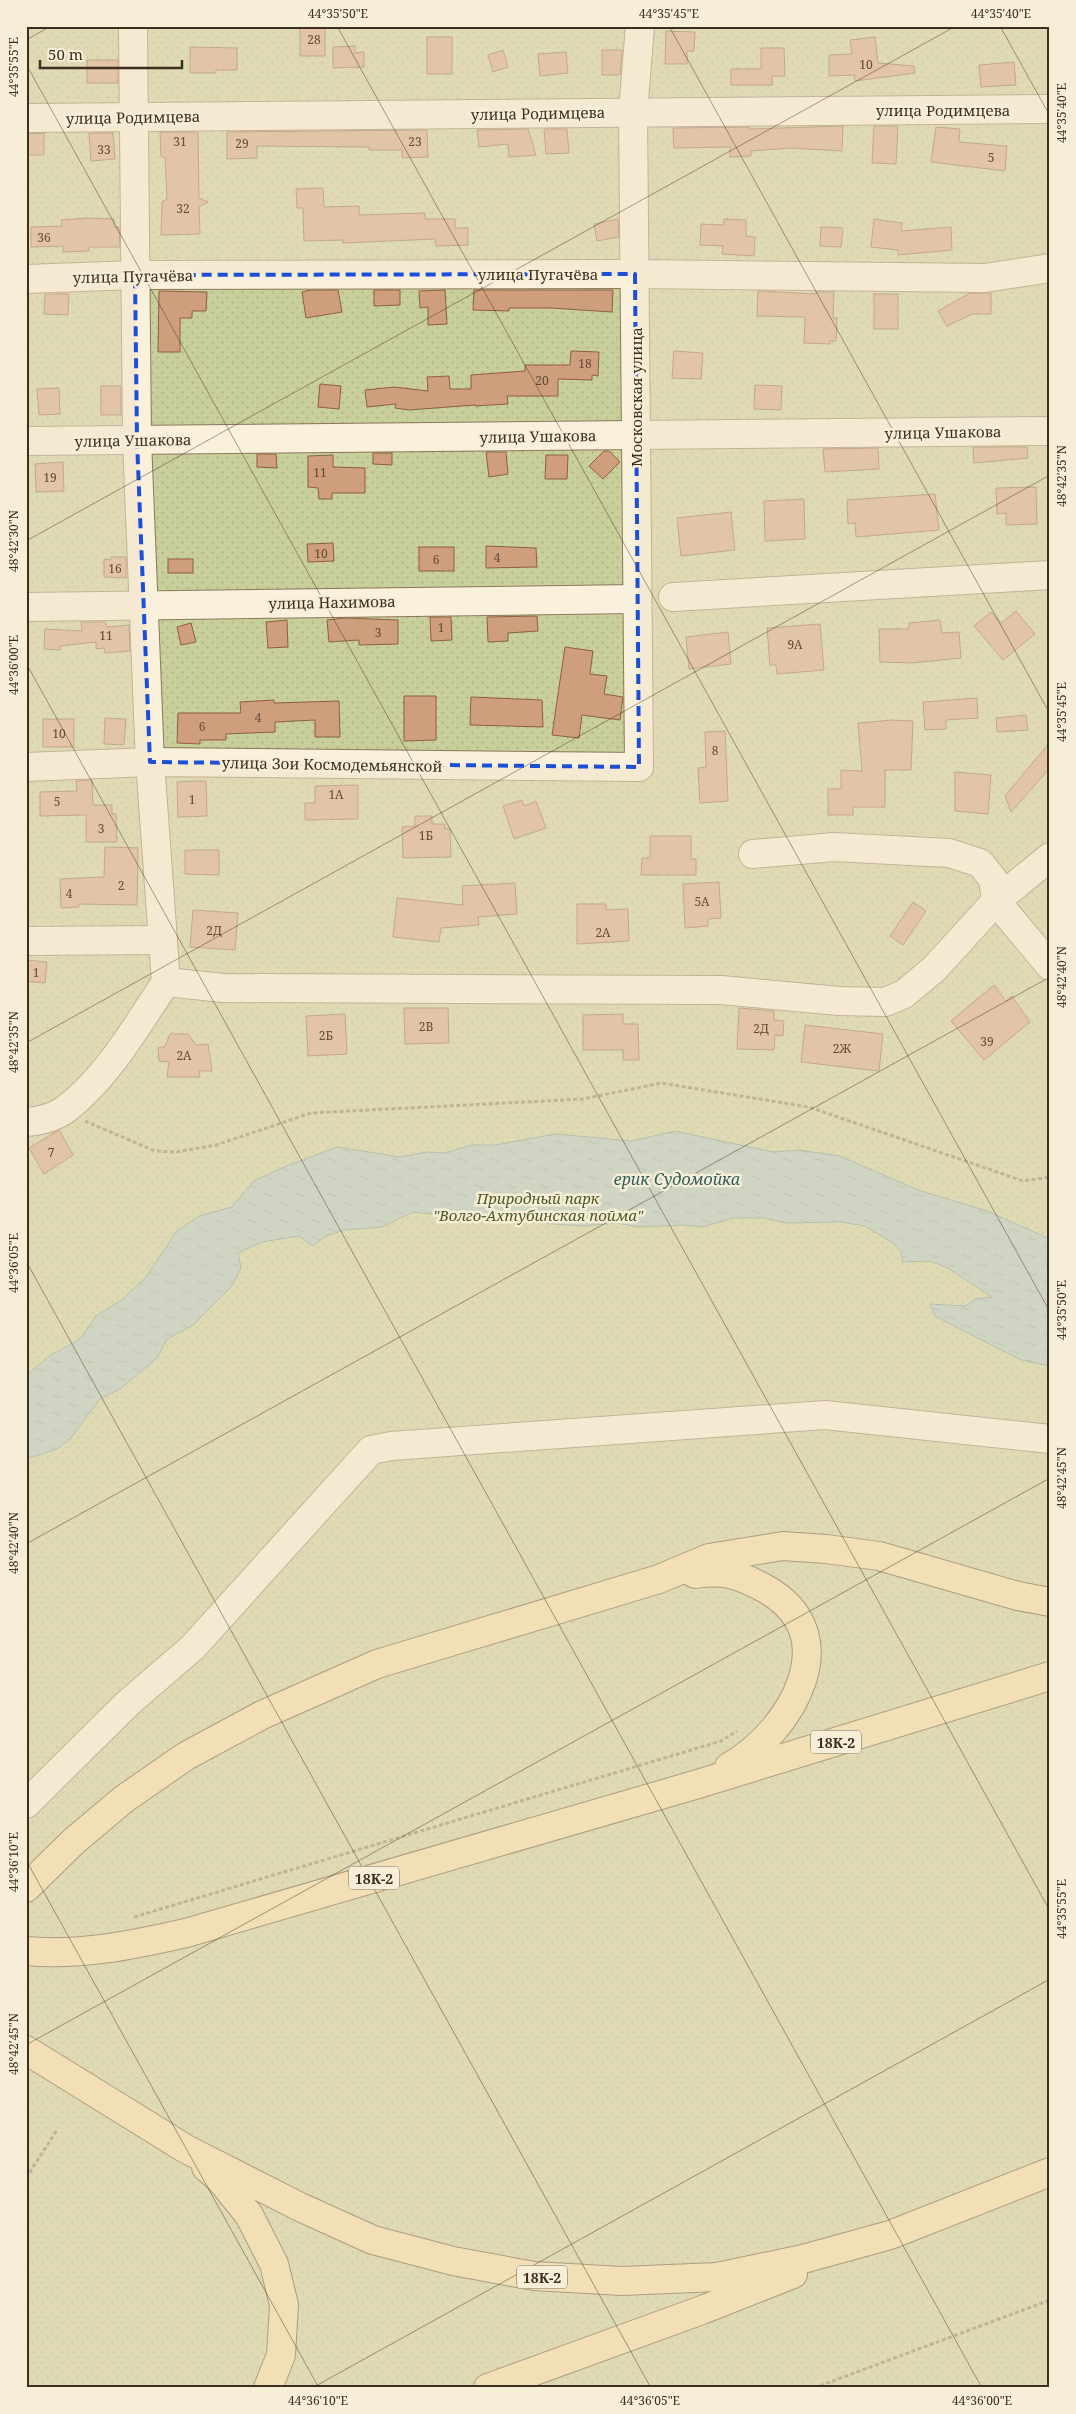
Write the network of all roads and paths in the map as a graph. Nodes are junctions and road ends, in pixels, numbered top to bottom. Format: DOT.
graph roads {
  1 [pos="134,26"];
  2 [pos="640,26"];
  3 [pos="1050,109"];
  4 [pos="634,112"];
  5 [pos="134,117"];
  6 [pos="26,118"];
  7 [pos="1050,268"];
  8 [pos="635,274"];
  9 [pos="135,276"];
  10 [pos="26,279"];
  11 [pos="1050,430"];
  12 [pos="636,435"];
  13 [pos="137,440"];
  14 [pos="26,441"];
  15 [pos="1050,575"];
  16 [pos="673,597"];
  17 [pos="637,599"];
  18 [pos="144,604"];
  19 [pos="26,607"];
  20 [pos="150,762"];
  21 [pos="26,767"];
  22 [pos="639,767"];
  23 [pos="753,854"];
  24 [pos="1050,857"];
  25 [pos="996,900"];
  26 [pos="163,940"];
  27 [pos="26,941"];
  28 [pos="1050,966"];
  29 [pos="166,982"];
  30 [pos="65,1110"];
  31 [pos="26,1122"];
  32 [pos="1050,1177"];
  33 [pos="1050,1439"];
  34 [pos="659,1578"];
  35 [pos="1050,1602"];
  36 [pos="1050,1676"];
  37 [pos="745,1726"];
  38 [pos="698,1784"];
  39 [pos="26,1804"];
  40 [pos="26,1888"];
  41 [pos="134,1917"];
  42 [pos="26,1951"];
  43 [pos="26,2050"];
  44 [pos="57,2130"];
  45 [pos="186,2149"];
  46 [pos="1050,2172"];
  47 [pos="26,2178"];
  48 [pos="890,2235"];
  49 [pos="1050,2300"];
  50 [pos="268,2388"];
  51 [pos="488,2388"];
  52 [pos="814,2388"];
  1 -- 5 [label="street"];
  2 -- 4 [label="street, Московская улица"];
  3 -- 4 [label="street, улица Родимцева"];
  4 -- 5 [label="street, улица Родимцева"];
  4 -- 8 [label="street, Московская улица"];
  5 -- 6 [label="street, улица Родимцева"];
  5 -- 9 [label="street"];
  7 -- 8 [label="street, улица Пугачёва"];
  8 -- 9 [label="street, улица Пугачёва"];
  8 -- 12 [label="street, Московская улица"];
  9 -- 10 [label="street, улица Пугачёва"];
  9 -- 13 [label="street"];
  11 -- 12 [label="street, улица Ушакова"];
  12 -- 13 [label="street, улица Ушакова"];
  12 -- 17 [label="street, Московская улица"];
  13 -- 14 [label="street, улица Ушакова"];
  13 -- 18 [label="street"];
  15 -- 16 [label="street"];
  17 -- 18 [label="street, улица Нахимова"];
  17 -- 22 [label="street, Московская улица"];
  18 -- 19 [label="street, улица Нахимова"];
  18 -- 20 [label="street"];
  20 -- 21 [label="street, улица Зои Космодемьянской"];
  20 -- 22 [label="street, улица Зои Космодемьянской"];
  20 -- 26 [label="street"];
  23 -- 25 [label="street"];
  24 -- 25 [label="street"];
  25 -- 28 [label="street"];
  25 -- 29 [label="street"];
  26 -- 27 [label="street"];
  26 -- 29 [label="street"];
  29 -- 30 [label="street"];
  30 -- 31 [label="street"];
  30 -- 32 [label="path"];
  33 -- 39 [label="street"];
  34 -- 35 [label="main road"];
  34 -- 38 [label="main road"];
  34 -- 40 [label="main road"];
  36 -- 38 [label="main road, 18К-2"];
  37 -- 41 [label="path"];
  38 -- 42 [label="main road, 18К-2"];
  43 -- 45 [label="main road, 18К-2"];
  44 -- 47 [label="path"];
  45 -- 48 [label="main road, 18К-2"];
  45 -- 50 [label="main road"];
  46 -- 48 [label="main road, 18К-2"];
  48 -- 51 [label="main road"];
  49 -- 52 [label="path"];
}
